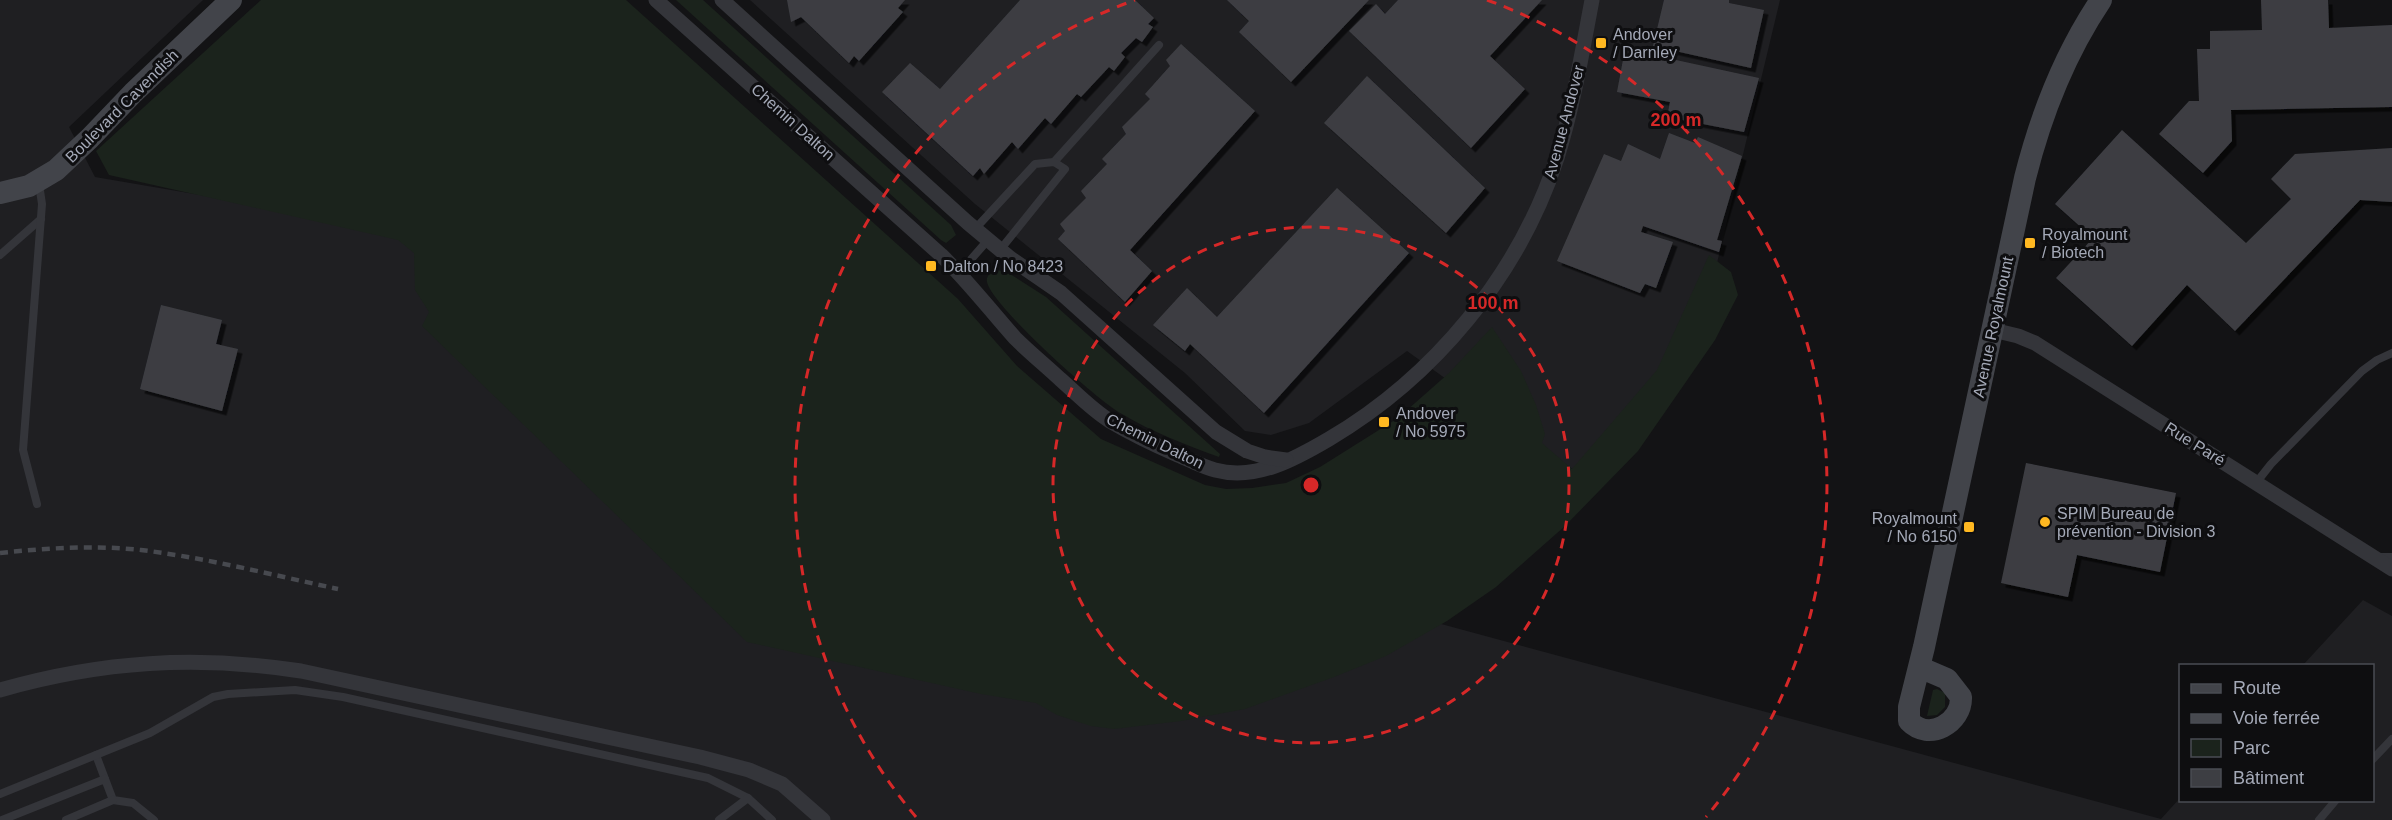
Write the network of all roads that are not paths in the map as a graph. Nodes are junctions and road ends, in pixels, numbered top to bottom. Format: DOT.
graph roads {
  1 [pos="231,0"];
  2 [pos="656,0"];
  3 [pos="722,0"];
  4 [pos="1592,0"];
  5 [pos="2101,0"];
  6 [pos="1159,45"];
  7 [pos="1054,162"];
  8 [pos="38,181"];
  9 [pos="0,193"];
  10 [pos="41,219"];
  11 [pos="975,229"];
  12 [pos="994,245"];
  13 [pos="1,253"];
  14 [pos="959,273"];
  15 [pos="1993,330"];
  16 [pos="2392,353"];
  17 [pos="1292,460"];
  18 [pos="2256,483"];
  19 [pos="37,504"];
  20 [pos="2373,557"];
  21 [pos="2392,557"];
  22 [pos="2392,570"];
  23 [pos="1919,667"];
  24 [pos="0,690"];
  25 [pos="2392,738"];
  26 [pos="96,755"];
  27 [pos="2374,759"];
  28 [pos="105,779"];
  29 [pos="0,794"];
  30 [pos="748,798"];
  31 [pos="113,800"];
  32 [pos="2335,802"];
  33 [pos="2,820"];
  34 [pos="66,820"];
  35 [pos="154,820"];
  36 [pos="719,820"];
  37 [pos="772,820"];
  38 [pos="823,820"];
  39 [pos="2319,820"];
  1 -- 8 [label="street, Boulevard Cavendish"];
  2 -- 14 [label="street, Chemin Dalton"];
  3 -- 11 [label="street, Chemin Dalton"];
  4 -- 17 [label="street, Avenue Andover"];
  5 -- 15 [label="street, Avenue Royalmount"];
  6 -- 7 [label="lane"];
  7 -- 11 [label="lane"];
  7 -- 12 [label="lane"];
  8 -- 9 [label="street, Boulevard Cavendish"];
  8 -- 10 [label="lane"];
  10 -- 13 [label="lane"];
  10 -- 19 [label="lane"];
  11 -- 12 [label="street, Chemin Dalton"];
  12 -- 14 [label="lane"];
  12 -- 17 [label="street, Chemin Dalton"];
  14 -- 17 [label="street, Chemin Dalton"];
  15 -- 18 [label="street, Rue Paré"];
  15 -- 23 [label="street, Avenue Royalmount"];
  16 -- 18 [label="lane"];
  18 -- 20 [label="street, Rue Paré"];
  20 -- 21 [label="lane"];
  20 -- 22 [label="street, Rue Paré"];
  24 -- 38 [label="street"];
  25 -- 27 [label="lane"];
  26 -- 28 [label="lane"];
  26 -- 29 [label="lane"];
  26 -- 30 [label="lane"];
  28 -- 31 [label="lane"];
  28 -- 33 [label="lane"];
  30 -- 36 [label="lane"];
  30 -- 37 [label="lane"];
  31 -- 34 [label="lane"];
  31 -- 35 [label="lane"];
  32 -- 39 [label="lane"];
}
